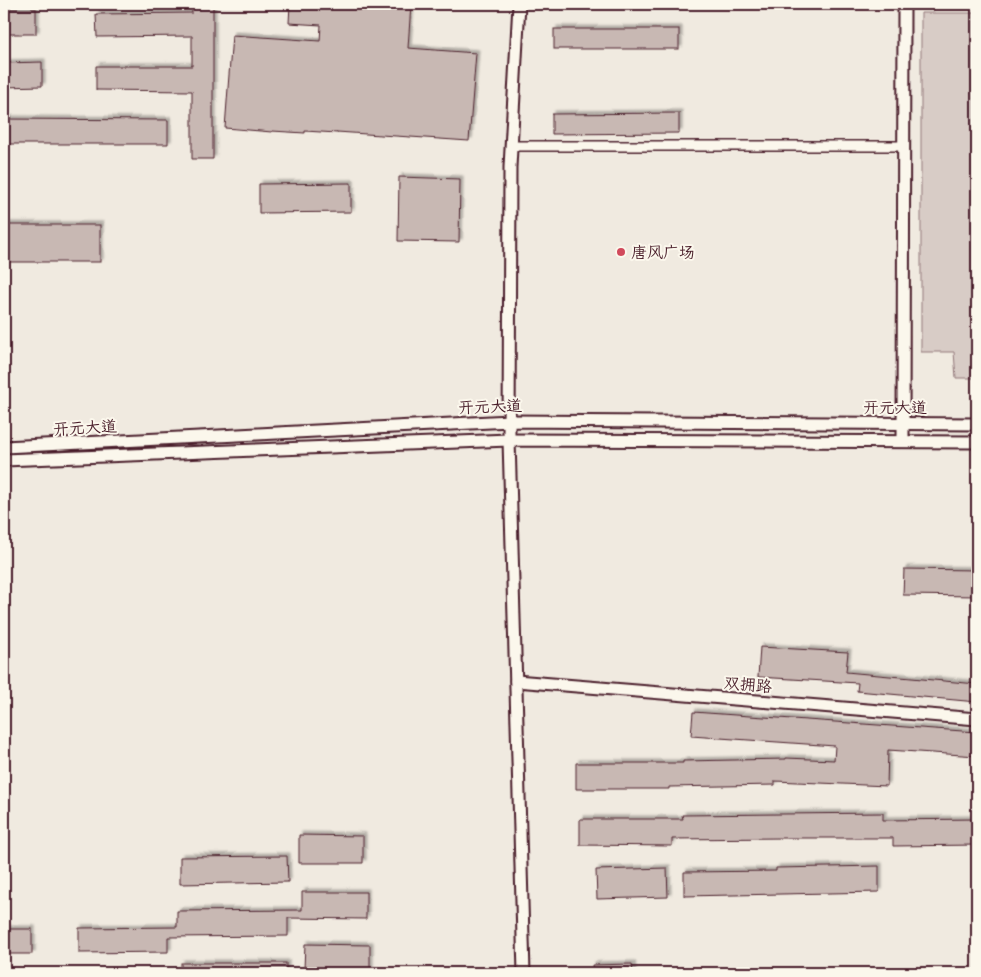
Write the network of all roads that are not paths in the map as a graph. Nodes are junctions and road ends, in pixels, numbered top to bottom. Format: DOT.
graph roads {
  1 [pos="518,4"];
  2 [pos="904,4"];
  3 [pos="511,146"];
  4 [pos="904,146"];
  5 [pos="510,421"];
  6 [pos="903,423"];
  7 [pos="977,424"];
  8 [pos="509,440"];
  9 [pos="903,442"];
  10 [pos="977,442"];
  11 [pos="4,447"];
  12 [pos="4,460"];
  13 [pos="516,681"];
  14 [pos="977,719"];
  15 [pos="524,973"];
  1 -- 3 [label="main road"];
  2 -- 4 [label="main road"];
  3 -- 4 [label="street"];
  3 -- 5 [label="main road"];
  4 -- 6 [label="main road"];
  5 -- 6 [label="main road, 开元大道"];
  5 -- 8 [label="main road"];
  5 -- 11 [label="main road, 开元大道"];
  6 -- 7 [label="main road, 开元大道"];
  6 -- 9 [label="main road"];
  8 -- 9 [label="main road, 开元大道"];
  8 -- 12 [label="main road, 开元大道"];
  8 -- 13 [label="main road"];
  9 -- 10 [label="main road, 开元大道"];
  13 -- 14 [label="main road, 双拥路"];
  13 -- 15 [label="main road"];
}
